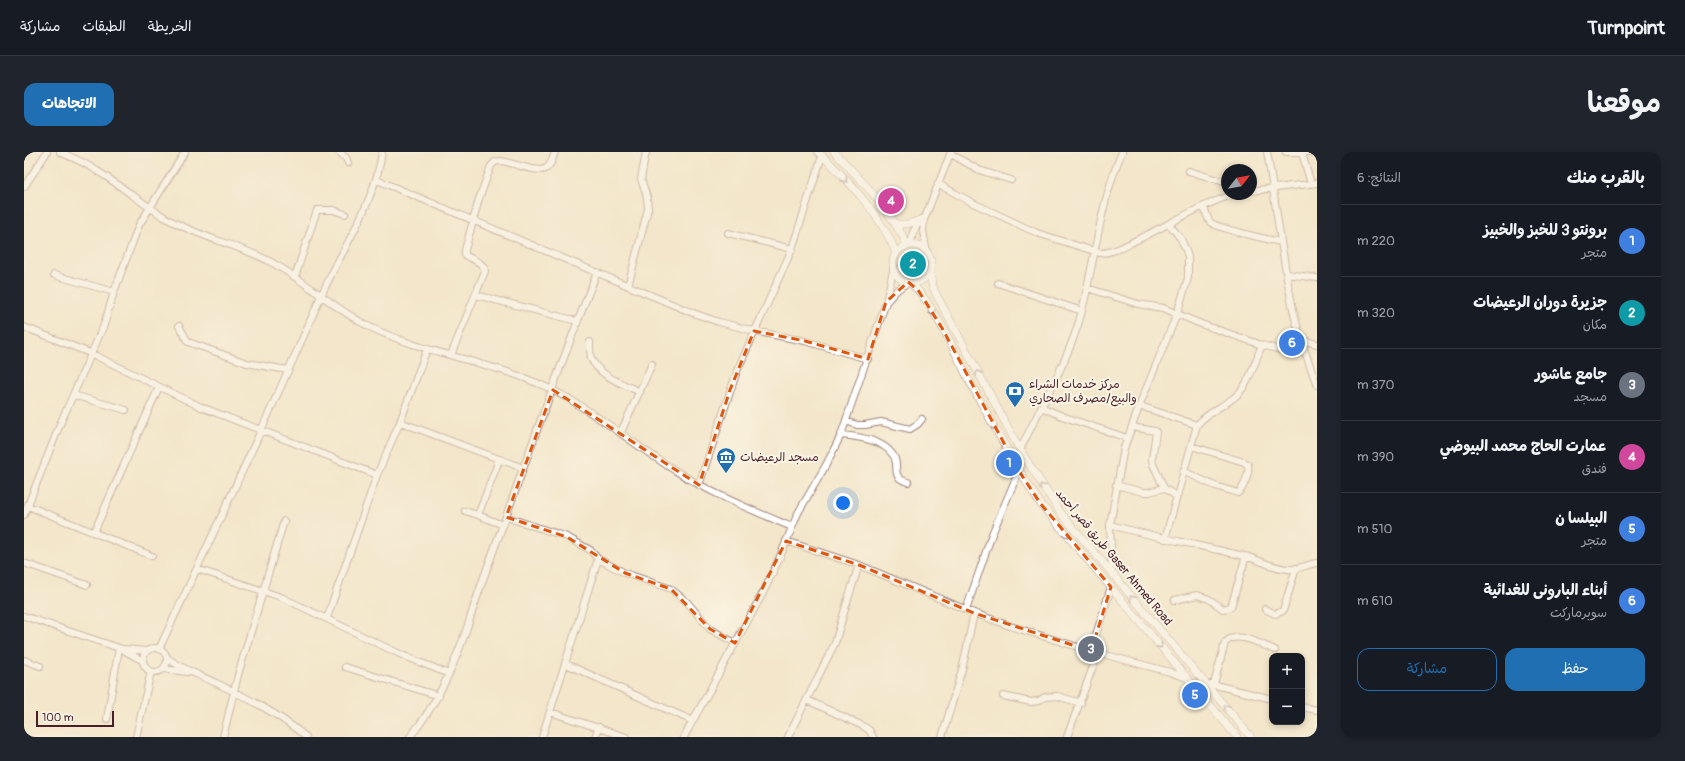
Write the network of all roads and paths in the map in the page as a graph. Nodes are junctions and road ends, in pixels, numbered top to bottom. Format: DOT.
graph roads {
  1 [pos="47,152"];
  2 [pos="60,152"];
  3 [pos="185,152"];
  4 [pos="339,152"];
  5 [pos="382,152"];
  6 [pos="555,152"];
  7 [pos="646,152"];
  8 [pos="834,152"];
  9 [pos="1122,152"];
  10 [pos="1267,152"];
  11 [pos="1286,152"];
  12 [pos="1313,152"];
  13 [pos="951,153"];
  14 [pos="1302,153"];
  15 [pos="820,154"];
  16 [pos="348,163"];
  17 [pos="1189,171"];
  18 [pos="377,180"];
  19 [pos="1011,180"];
  20 [pos="1221,181"];
  21 [pos="1314,183"];
  22 [pos="938,184"];
  23 [pos="24,187"];
  24 [pos="1273,188"];
  25 [pos="1257,190"];
  26 [pos="1221,200"];
  27 [pos="149,207"];
  28 [pos="1204,207"];
  29 [pos="926,211"];
  30 [pos="345,214"];
  31 [pos="473,220"];
  32 [pos="920,220"];
  33 [pos="896,224"];
  34 [pos="1168,224"];
  35 [pos="728,233"];
  36 [pos="1280,242"];
  37 [pos="910,246"];
  38 [pos="792,249"];
  39 [pos="1094,252"];
  40 [pos="927,253"];
  41 [pos="896,254"];
  42 [pos="894,266"];
  43 [pos="930,270"];
  44 [pos="597,272"];
  45 [pos="1287,274"];
  46 [pos="54,275"];
  47 [pos="295,277"];
  48 [pos="1317,278"];
  49 [pos="909,283"];
  50 [pos="998,283"];
  51 [pos="628,286"];
  52 [pos="1087,288"];
  53 [pos="114,292"];
  54 [pos="476,295"];
  55 [pos="321,297"];
  56 [pos="886,302"];
  57 [pos="1082,311"];
  58 [pos="1177,314"];
  59 [pos="577,321"];
  60 [pos="179,326"];
  61 [pos="24,327"];
  62 [pos="754,331"];
  63 [pos="1301,340"];
  64 [pos="590,342"];
  65 [pos="1317,344"];
  66 [pos="1262,345"];
  67 [pos="426,349"];
  68 [pos="1305,352"];
  69 [pos="90,353"];
  70 [pos="451,355"];
  71 [pos="868,359"];
  72 [pos="652,364"];
  73 [pos="288,370"];
  74 [pos="1317,385"];
  75 [pos="159,387"];
  76 [pos="553,390"];
  77 [pos="640,392"];
  78 [pos="73,395"];
  79 [pos="1140,406"];
  80 [pos="1041,407"];
  81 [pos="126,410"];
  82 [pos="922,419"];
  83 [pos="846,421"];
  84 [pos="400,422"];
  85 [pos="1197,424"];
  86 [pos="1132,427"];
  87 [pos="262,430"];
  88 [pos="621,432"];
  89 [pos="841,434"];
  90 [pos="1127,438"];
  91 [pos="1191,446"];
  92 [pos="1020,450"];
  93 [pos="499,460"];
  94 [pos="523,468"];
  95 [pos="1183,471"];
  96 [pos="1019,472"];
  97 [pos="377,475"];
  98 [pos="908,482"];
  99 [pos="699,485"];
  100 [pos="1116,485"];
  101 [pos="1164,488"];
  102 [pos="1176,496"];
  103 [pos="26,510"];
  104 [pos="465,510"];
  105 [pos="478,515"];
  106 [pos="506,517"];
  107 [pos="284,521"];
  108 [pos="503,525"];
  109 [pos="1110,525"];
  110 [pos="792,527"];
  111 [pos="94,532"];
  112 [pos="1165,539"];
  113 [pos="786,541"];
  114 [pos="152,556"];
  115 [pos="1246,556"];
  116 [pos="598,559"];
  117 [pos="24,563"];
  118 [pos="1317,563"];
  119 [pos="860,565"];
  120 [pos="1296,568"];
  121 [pos="197,569"];
  122 [pos="1112,573"];
  123 [pos="86,585"];
  124 [pos="1111,587"];
  125 [pos="264,591"];
  126 [pos="1175,600"];
  127 [pos="1265,609"];
  128 [pos="966,610"];
  129 [pos="974,613"];
  130 [pos="24,616"];
  131 [pos="327,618"];
  132 [pos="735,643"];
  133 [pos="120,648"];
  134 [pos="160,649"];
  135 [pos="1275,650"];
  136 [pos="147,651"];
  137 [pos="1091,651"];
  138 [pos="1098,652"];
  139 [pos="167,658"];
  140 [pos="24,660"];
  141 [pos="143,661"];
  142 [pos="566,664"];
  143 [pos="40,666"];
  144 [pos="345,666"];
  145 [pos="163,669"];
  146 [pos="151,671"];
  147 [pos="192,673"];
  148 [pos="449,674"];
  149 [pos="1187,678"];
  150 [pos="1204,682"];
  151 [pos="1214,684"];
  152 [pos="234,691"];
  153 [pos="439,696"];
  154 [pos="1003,696"];
  155 [pos="1269,698"];
  156 [pos="807,700"];
  157 [pos="1081,702"];
  158 [pos="1305,708"];
  159 [pos="1317,710"];
  160 [pos="550,712"];
  161 [pos="106,719"];
  162 [pos="693,721"];
  163 [pos="599,727"];
  164 [pos="136,737"];
  165 [pos="223,737"];
  166 [pos="306,737"];
  167 [pos="410,737"];
  168 [pos="542,737"];
  169 [pos="595,737"];
  170 [pos="626,737"];
  171 [pos="684,737"];
  172 [pos="788,737"];
  173 [pos="872,737"];
  174 [pos="942,737"];
  175 [pos="1067,737"];
  176 [pos="1237,737"];
  177 [pos="1251,737"];
  1 -- 23 [label="street"];
  2 -- 27 [label="street"];
  3 -- 27 [label="street"];
  4 -- 16 [label="street"];
  5 -- 18 [label="street"];
  6 -- 31 [label="street"];
  7 -- 51 [label="street"];
  8 -- 33 [label="main road"];
  9 -- 39 [label="street"];
  10 -- 24 [label="street"];
  11 -- 14 [label="street"];
  12 -- 14 [label="street"];
  13 -- 19 [label="street"];
  13 -- 22 [label="street"];
  14 -- 21 [label="street"];
  15 -- 38 [label="street"];
  15 -- 41 [label="main road, one-way"];
  17 -- 20 [label="street"];
  18 -- 31 [label="street"];
  18 -- 55 [label="street"];
  21 -- 24 [label="street"];
  22 -- 29 [label="street"];
  22 -- 39 [label="street"];
  24 -- 25 [label="street"];
  24 -- 36 [label="street"];
  26 -- 28 [label="street"];
  27 -- 47 [label="street"];
  27 -- 53 [label="street"];
  28 -- 34 [label="street"];
  28 -- 36 [label="street"];
  29 -- 32 [label="street"];
  29 -- 40 [label="street"];
  30 -- 47 [label="street"];
  31 -- 44 [label="street"];
  31 -- 54 [label="street"];
  32 -- 33 [label="main road"];
  32 -- 37 [label="street"];
  33 -- 37 [label="main road"];
  34 -- 39 [label="street"];
  34 -- 58 [label="street"];
  35 -- 38 [label="street"];
  36 -- 45 [label="street"];
  37 -- 40 [label="main road"];
  37 -- 41 [label="main road"];
  38 -- 62 [label="street"];
  39 -- 52 [label="street"];
  40 -- 43 [label="main road"];
  41 -- 42 [label="main road"];
  42 -- 49 [label="main road"];
  42 -- 56 [label="street"];
  43 -- 49 [label="main road"];
  92 -- 43 [label="main road, طريق قصر أحمد Gaser Ahmed Road, one-way"];
  44 -- 51 [label="street"];
  44 -- 59 [label="street"];
  45 -- 48 [label="street"];
  45 -- 63 [label="street"];
  46 -- 53 [label="street"];
  47 -- 55 [label="street"];
  49 -- 56 [label="street"];
  49 -- 96 [label="main road, طريق قصر أحمد Gaser Ahmed Road, one-way"];
  50 -- 57 [label="street"];
  51 -- 62 [label="street"];
  52 -- 57 [label="street"];
  52 -- 58 [label="street"];
  53 -- 69 [label="street"];
  54 -- 59 [label="street"];
  54 -- 70 [label="street"];
  55 -- 67 [label="street"];
  55 -- 73 [label="street"];
  56 -- 71 [label="street"];
  57 -- 80 [label="street"];
  58 -- 66 [label="street"];
  58 -- 79 [label="street"];
  59 -- 76 [label="street"];
  60 -- 73 [label="street"];
  61 -- 69 [label="street"];
  62 -- 71 [label="street"];
  62 -- 99 [label="street"];
  63 -- 65 [label="street"];
  63 -- 68 [label="street"];
  64 -- 77 [label="street"];
  66 -- 68 [label="street"];
  66 -- 85 [label="street"];
  67 -- 70 [label="street"];
  67 -- 84 [label="street"];
  68 -- 74 [label="street"];
  69 -- 75 [label="street"];
  69 -- 78 [label="street"];
  70 -- 76 [label="street"];
  71 -- 83 [label="street"];
  72 -- 77 [label="street"];
  73 -- 87 [label="street"];
  75 -- 87 [label="street"];
  75 -- 111 [label="street"];
  76 -- 88 [label="street"];
  76 -- 94 [label="street"];
  77 -- 88 [label="street"];
  78 -- 81 [label="street"];
  78 -- 103 [label="street"];
  79 -- 85 [label="street"];
  79 -- 86 [label="street"];
  80 -- 90 [label="street"];
  80 -- 92 [label="street"];
  82 -- 83 [label="street"];
  83 -- 89 [label="street"];
  84 -- 93 [label="street"];
  84 -- 97 [label="street"];
  85 -- 91 [label="street"];
  86 -- 90 [label="street"];
  86 -- 101 [label="street"];
  87 -- 97 [label="street"];
  87 -- 121 [label="street"];
  88 -- 99 [label="street"];
  89 -- 98 [label="street"];
  89 -- 110 [label="street"];
  90 -- 100 [label="street"];
  91 -- 95 [label="street"];
  91 -- 95 [label="street"];
  122 -- 92 [label="main road, طريق قصر أحمد Gaser Ahmed Road, one-way"];
  93 -- 94 [label="street"];
  93 -- 105 [label="street"];
  94 -- 106 [label="street"];
  95 -- 102 [label="street"];
  96 -- 124 [label="main road, طريق قصر أحمد Gaser Ahmed Road, one-way"];
  96 -- 128 [label="street"];
  97 -- 131 [label="street"];
  99 -- 110 [label="street"];
  100 -- 101 [label="street"];
  100 -- 109 [label="street"];
  101 -- 102 [label="street"];
  102 -- 112 [label="street"];
  103 -- 111 [label="street"];
  104 -- 105 [label="street"];
  105 -- 108 [label="street"];
  106 -- 108 [label="street"];
  106 -- 116 [label="street"];
  107 -- 125 [label="street"];
  108 -- 148 [label="street"];
  109 -- 112 [label="street"];
  109 -- 122 [label="street"];
  110 -- 113 [label="street"];
  111 -- 114 [label="street"];
  112 -- 115 [label="street"];
  113 -- 119 [label="street"];
  113 -- 132 [label="street"];
  115 -- 120 [label="street"];
  115 -- 126 [label="street"];
  116 -- 132 [label="street"];
  116 -- 142 [label="street"];
  117 -- 123 [label="street"];
  118 -- 120 [label="street"];
  119 -- 128 [label="street"];
  119 -- 156 [label="street"];
  120 -- 127 [label="street"];
  121 -- 125 [label="street"];
  121 -- 134 [label="street"];
  150 -- 122 [label="main road, طريق قصر أحمد Gaser Ahmed Road, one-way"];
  124 -- 137 [label="street"];
  124 -- 149 [label="main road, طريق قصر أحمد Gaser Ahmed Road, one-way"];
  125 -- 131 [label="street"];
  125 -- 152 [label="street"];
  128 -- 129 [label="street"];
  129 -- 137 [label="street"];
  129 -- 174 [label="street"];
  130 -- 133 [label="street"];
  131 -- 148 [label="street"];
  132 -- 162 [label="street"];
  133 -- 136 [label="street"];
  133 -- 141 [label="street"];
  133 -- 161 [label="street"];
  134 -- 136 [label="street"];
  134 -- 139 [label="street"];
  135 -- 151 [label="street"];
  136 -- 141 [label="street"];
  137 -- 138 [label="street"];
  138 -- 149 [label="street"];
  138 -- 157 [label="street"];
  139 -- 145 [label="street"];
  139 -- 147 [label="street"];
  140 -- 143 [label="street"];
  141 -- 146 [label="street"];
  142 -- 160 [label="street"];
  142 -- 162 [label="street"];
  144 -- 153 [label="street"];
  145 -- 146 [label="street"];
  145 -- 147 [label="street"];
  146 -- 164 [label="street"];
  147 -- 152 [label="street"];
  148 -- 153 [label="street"];
  149 -- 176 [label="main road, طريق قصر أحمد Gaser Ahmed Road"];
  150 -- 151 [label="street"];
  177 -- 150 [label="main road, طريق قصر أحمد Gaser Ahmed Road, one-way"];
  151 -- 155 [label="street"];
  152 -- 165 [label="street"];
  152 -- 166 [label="street"];
  153 -- 167 [label="street"];
  154 -- 157 [label="street"];
  156 -- 172 [label="street"];
  156 -- 173 [label="street"];
  157 -- 175 [label="street"];
  158 -- 159 [label="street"];
  160 -- 163 [label="street"];
  160 -- 168 [label="street"];
  162 -- 171 [label="street"];
  163 -- 169 [label="street"];
  163 -- 170 [label="street"];
}
